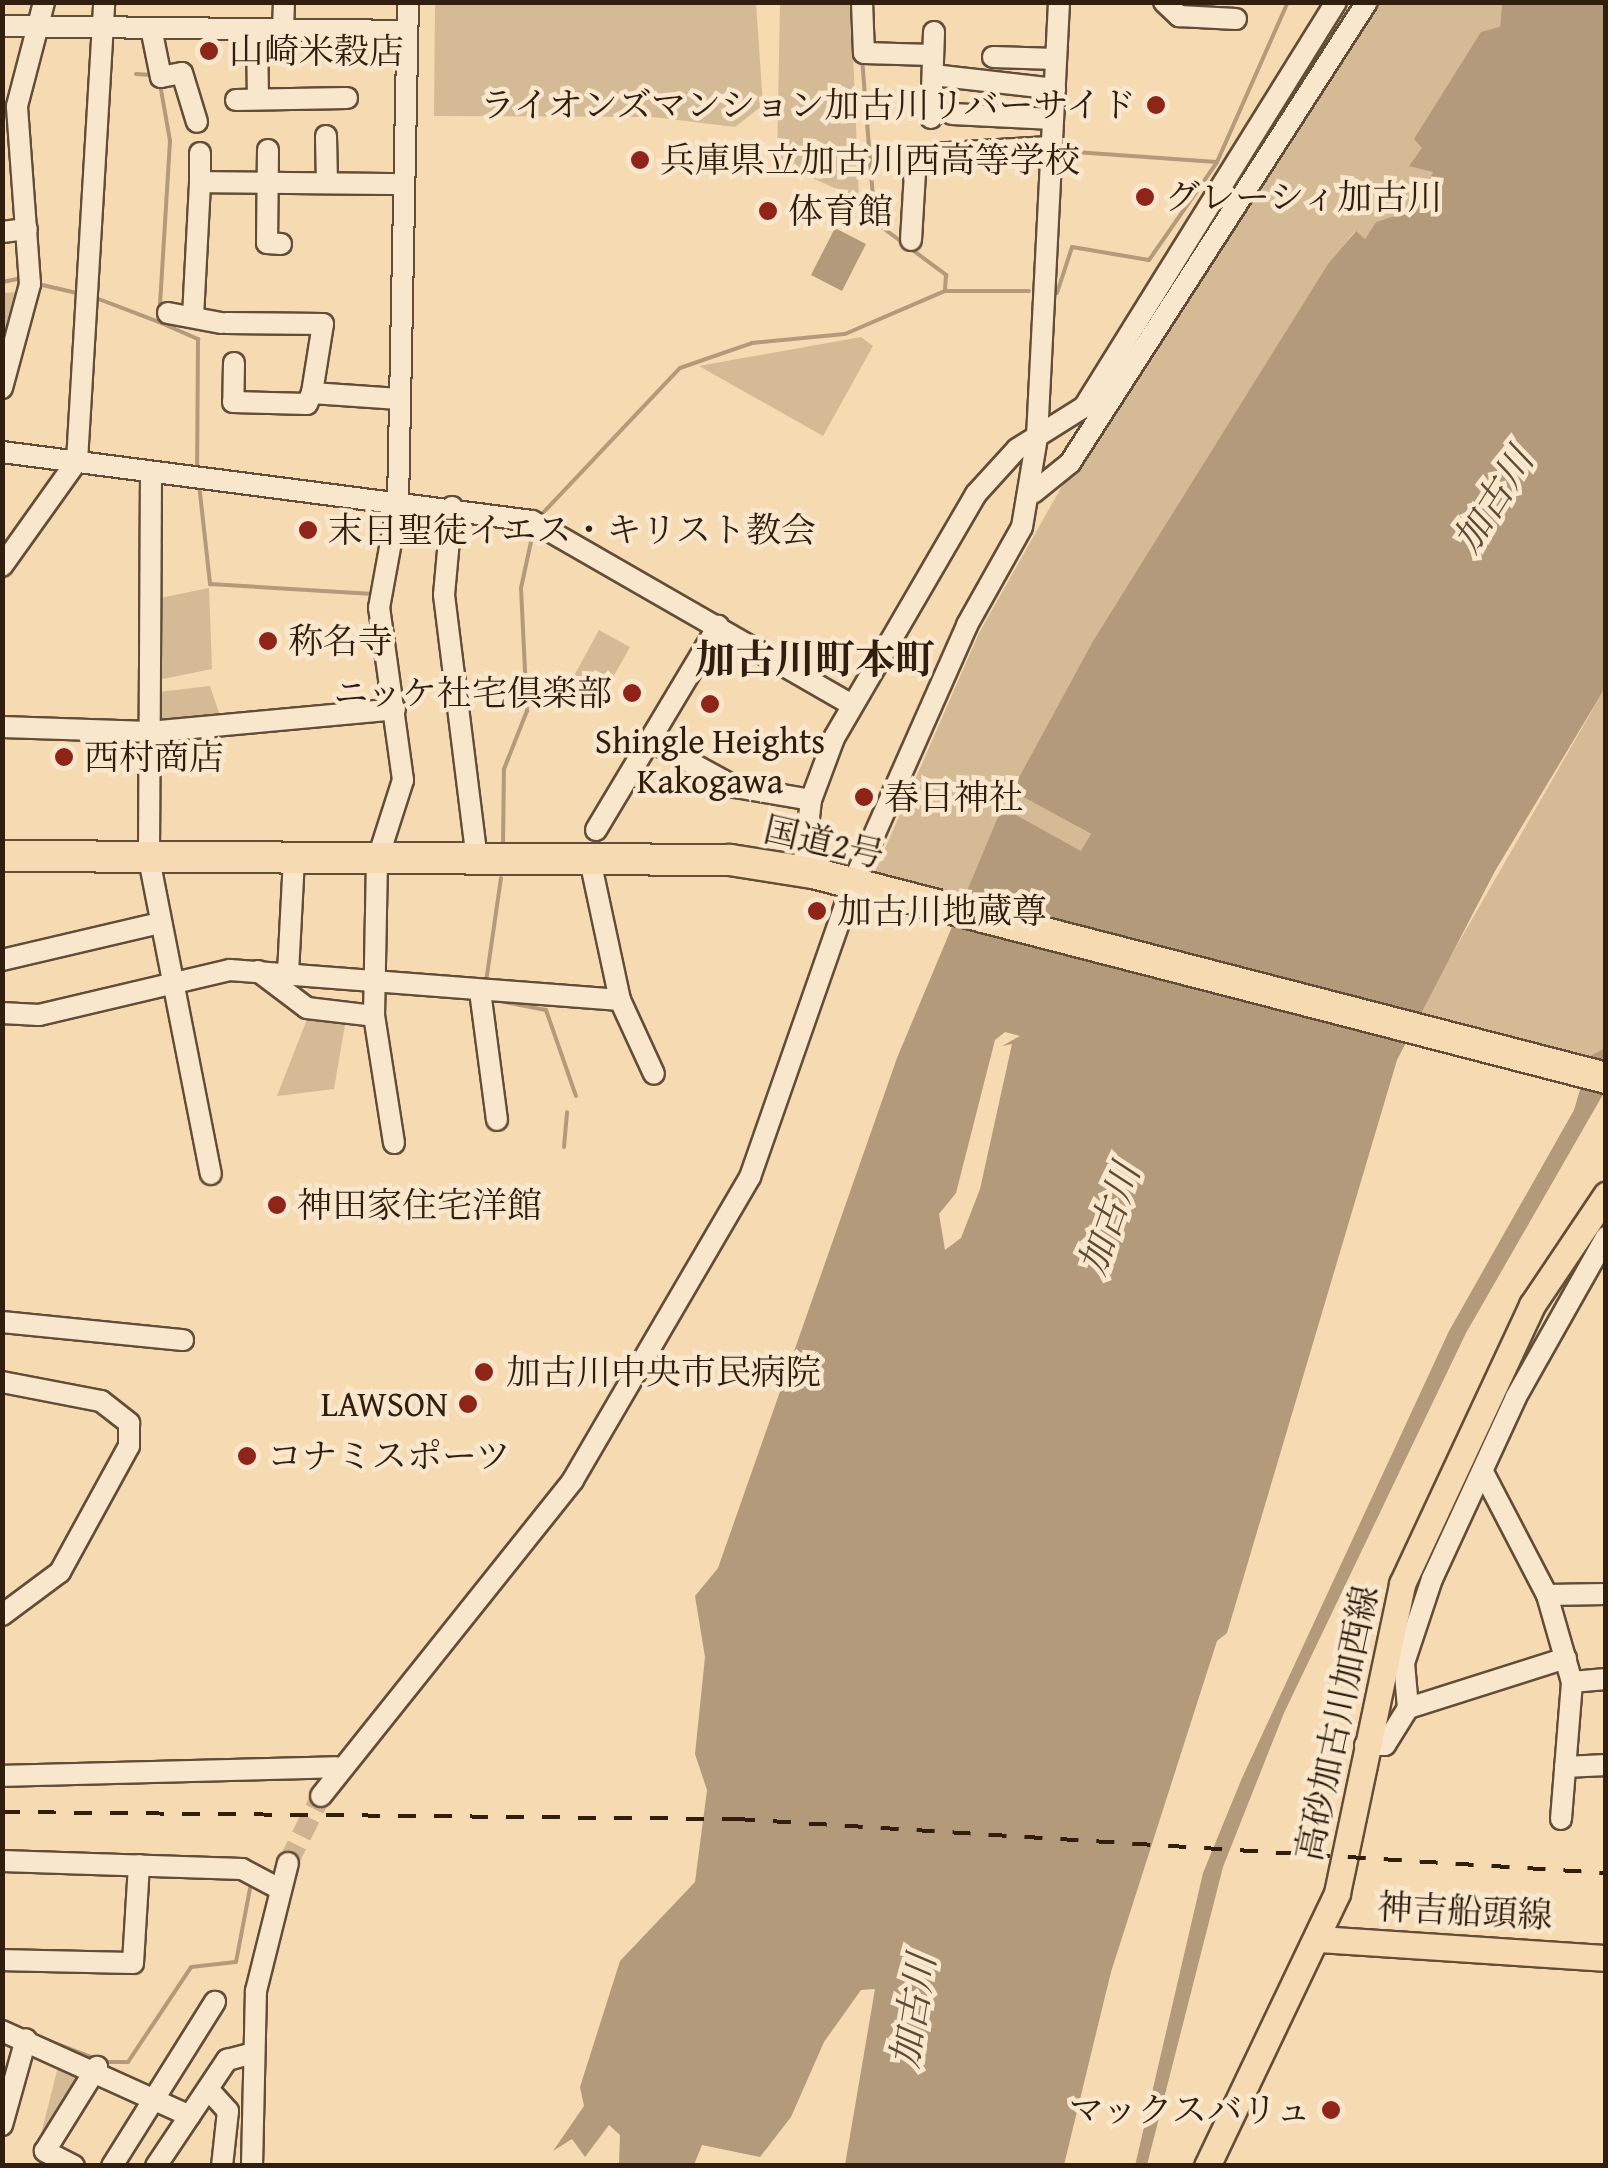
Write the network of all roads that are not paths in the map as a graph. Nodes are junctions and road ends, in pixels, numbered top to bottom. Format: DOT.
graph roads {
  1 [pos="44,2"];
  2 [pos="104,2"];
  3 [pos="284,2"];
  4 [pos="408,2"];
  5 [pos="862,2"];
  6 [pos="1059,2"];
  7 [pos="1164,2"];
  8 [pos="1336,2"];
  9 [pos="1367,2"];
  10 [pos="1236,19"];
  11 [pos="2,26"];
  12 [pos="39,26"];
  13 [pos="103,28"];
  14 [pos="151,28"];
  15 [pos="257,30"];
  16 [pos="283,30"];
  17 [pos="407,31"];
  18 [pos="934,32"];
  19 [pos="992,57"];
  20 [pos="1056,59"];
  21 [pos="932,65"];
  22 [pos="1055,89"];
  23 [pos="347,98"];
  24 [pos="10,99"];
  25 [pos="236,100"];
  26 [pos="258,100"];
  27 [pos="952,114"];
  28 [pos="931,118"];
  29 [pos="1053,119"];
  30 [pos="196,122"];
  31 [pos="326,136"];
  32 [pos="1052,147"];
  33 [pos="10,150"];
  34 [pos="268,150"];
  35 [pos="200,153"];
  36 [pos="11,178"];
  37 [pos="200,182"];
  38 [pos="269,183"];
  39 [pos="328,183"];
  40 [pos="404,184"];
  41 [pos="27,229"];
  42 [pos="917,229"];
  43 [pos="2,232"];
  44 [pos="281,244"];
  45 [pos="168,313"];
  46 [pos="192,317"];
  47 [pos="234,363"];
  48 [pos="2,388"];
  49 [pos="312,393"];
  50 [pos="399,399"];
  51 [pos="1038,438"];
  52 [pos="2,452"];
  53 [pos="77,462"];
  54 [pos="152,472"];
  55 [pos="1033,494"];
  56 [pos="398,503"];
  57 [pos="452,507"];
  58 [pos="2,566"];
  59 [pos="718,626"];
  60 [pos="852,705"];
  61 [pos="395,709"];
  62 [pos="2,727"];
  63 [pos="149,732"];
  64 [pos="651,741"];
  65 [pos="811,800"];
  66 [pos="596,830"];
  67 [pos="2,856"];
  68 [pos="294,858"];
  69 [pos="149,859"];
  70 [pos="477,860"];
  71 [pos="590,860"];
  72 [pos="377,861"];
  73 [pos="802,872"];
  74 [pos="859,887"];
  75 [pos="160,923"];
  76 [pos="2,960"];
  77 [pos="258,972"];
  78 [pos="288,973"];
  79 [pos="374,978"];
  80 [pos="172,980"];
  81 [pos="488,991"];
  82 [pos="620,1000"];
  83 [pos="2,1013"];
  84 [pos="374,1016"];
  85 [pos="654,1074"];
  86 [pos="1606,1078"];
  87 [pos="497,1120"];
  88 [pos="394,1143"];
  89 [pos="211,1174"];
  90 [pos="1606,1195"];
  91 [pos="1606,1237"];
  92 [pos="3,1325"];
  93 [pos="183,1340"];
  94 [pos="2,1382"];
  95 [pos="1483,1472"];
  96 [pos="1606,1594"];
  97 [pos="1547,1595"];
  98 [pos="2,1614"];
  99 [pos="1566,1658"];
  100 [pos="1606,1679"];
  101 [pos="1572,1682"];
  102 [pos="1408,1708"];
  103 [pos="1365,1745"];
  104 [pos="1606,1765"];
  105 [pos="1566,1767"];
  106 [pos="336,1768"];
  107 [pos="2,1776"];
  108 [pos="321,1796"];
  109 [pos="1561,1819"];
  110 [pos="2,1860"];
  111 [pos="288,1863"];
  112 [pos="139,1865"];
  113 [pos="277,1888"];
  114 [pos="1320,1939"];
  115 [pos="1606,1958"];
  116 [pos="2,1960"];
  117 [pos="214,2002"];
  118 [pos="2,2030"];
  119 [pos="26,2039"];
  120 [pos="249,2054"];
  121 [pos="97,2068"];
  122 [pos="208,2089"];
  123 [pos="154,2094"];
  124 [pos="190,2116"];
  125 [pos="2,2125"];
  126 [pos="74,2166"];
  127 [pos="112,2166"];
  128 [pos="156,2166"];
  129 [pos="222,2166"];
  130 [pos="252,2166"];
  131 [pos="1207,2166"];
  1 -- 12 [label="street"];
  2 -- 13 [label="street"];
  3 -- 16 [label="street"];
  4 -- 17 [label="street"];
  5 -- 21 [label="street"];
  6 -- 20 [label="street"];
  7 -- 10 [label="street"];
  8 -- 51 [label="street"];
  9 -- 55 [label="street"];
  11 -- 12 [label="street"];
  12 -- 13 [label="street"];
  12 -- 24 [label="street"];
  13 -- 14 [label="street"];
  13 -- 53 [label="street"];
  14 -- 15 [label="street"];
  14 -- 30 [label="street"];
  15 -- 16 [label="street"];
  15 -- 26 [label="street"];
  16 -- 17 [label="street"];
  17 -- 40 [label="street"];
  18 -- 21 [label="street"];
  19 -- 20 [label="street"];
  20 -- 22 [label="street"];
  21 -- 22 [label="street"];
  21 -- 28 [label="street"];
  22 -- 29 [label="street"];
  23 -- 26 [label="street"];
  24 -- 33 [label="street"];
  25 -- 26 [label="street"];
  27 -- 29 [label="street"];
  29 -- 32 [label="street"];
  31 -- 39 [label="street"];
  32 -- 42 [label="street"];
  32 -- 51 [label="street"];
  33 -- 36 [label="street"];
  34 -- 38 [label="street"];
  35 -- 37 [label="street"];
  36 -- 41 [label="street"];
  37 -- 38 [label="street"];
  37 -- 46 [label="street"];
  38 -- 39 [label="street"];
  38 -- 44 [label="street"];
  39 -- 40 [label="street"];
  40 -- 50 [label="street"];
  41 -- 43 [label="street"];
  41 -- 48 [label="street"];
  45 -- 46 [label="street"];
  46 -- 49 [label="street"];
  47 -- 49 [label="street"];
  49 -- 50 [label="street"];
  50 -- 56 [label="street"];
  51 -- 55 [label="street"];
  51 -- 60 [label="street"];
  52 -- 53 [label="street"];
  53 -- 54 [label="street"];
  53 -- 58 [label="street"];
  54 -- 56 [label="street"];
  54 -- 63 [label="street"];
  55 -- 74 [label="street"];
  56 -- 57 [label="street"];
  56 -- 61 [label="street"];
  57 -- 59 [label="street"];
  57 -- 70 [label="street"];
  59 -- 60 [label="street"];
  59 -- 64 [label="street"];
  60 -- 65 [label="street"];
  61 -- 63 [label="street"];
  61 -- 72 [label="street"];
  62 -- 63 [label="street"];
  63 -- 69 [label="street"];
  64 -- 65 [label="street"];
  64 -- 66 [label="street"];
  65 -- 73 [label="street"];
  67 -- 69 [label="highway, 国道2号"];
  68 -- 69 [label="highway, 国道2号"];
  68 -- 72 [label="highway, 国道2号"];
  68 -- 78 [label="street"];
  69 -- 75 [label="street"];
  70 -- 71 [label="highway, 国道2号"];
  70 -- 72 [label="highway, 国道2号"];
  71 -- 73 [label="highway, 国道2号"];
  71 -- 82 [label="street"];
  72 -- 79 [label="street"];
  73 -- 74 [label="highway, 国道2号"];
  74 -- 86 [label="highway, 国道2号"];
  74 -- 106 [label="street"];
  75 -- 76 [label="street"];
  75 -- 80 [label="street"];
  77 -- 78 [label="street"];
  77 -- 80 [label="street"];
  77 -- 84 [label="street"];
  78 -- 79 [label="street"];
  79 -- 81 [label="street"];
  79 -- 84 [label="street"];
  80 -- 83 [label="street"];
  80 -- 89 [label="street"];
  81 -- 82 [label="street"];
  81 -- 87 [label="street"];
  82 -- 85 [label="street"];
  84 -- 88 [label="street"];
  90 -- 103 [label="main road, 高砂加古川加西線"];
  91 -- 95 [label="street"];
  92 -- 93 [label="street"];
  94 -- 98 [label="street"];
  95 -- 97 [label="street"];
  95 -- 102 [label="street"];
  96 -- 97 [label="street"];
  97 -- 99 [label="street"];
  99 -- 101 [label="street"];
  99 -- 102 [label="street"];
  100 -- 101 [label="street"];
  101 -- 105 [label="street"];
  102 -- 103 [label="street"];
  103 -- 114 [label="main road, 高砂加古川加西線"];
  104 -- 105 [label="street"];
  105 -- 109 [label="street"];
  106 -- 107 [label="street"];
  106 -- 108 [label="street"];
  110 -- 112 [label="street"];
  111 -- 113 [label="street"];
  112 -- 113 [label="street"];
  112 -- 116 [label="street"];
  113 -- 120 [label="street"];
  114 -- 115 [label="main road, 神吉船頭線"];
  114 -- 131 [label="main road, 高砂加古川加西線"];
  117 -- 123 [label="street"];
  118 -- 119 [label="street"];
  119 -- 121 [label="street"];
  119 -- 125 [label="street"];
  120 -- 122 [label="street"];
  120 -- 130 [label="street"];
  121 -- 123 [label="street"];
  121 -- 126 [label="street"];
  122 -- 124 [label="street"];
  122 -- 129 [label="street"];
  123 -- 124 [label="street"];
  123 -- 127 [label="street"];
  124 -- 128 [label="street"];
}
